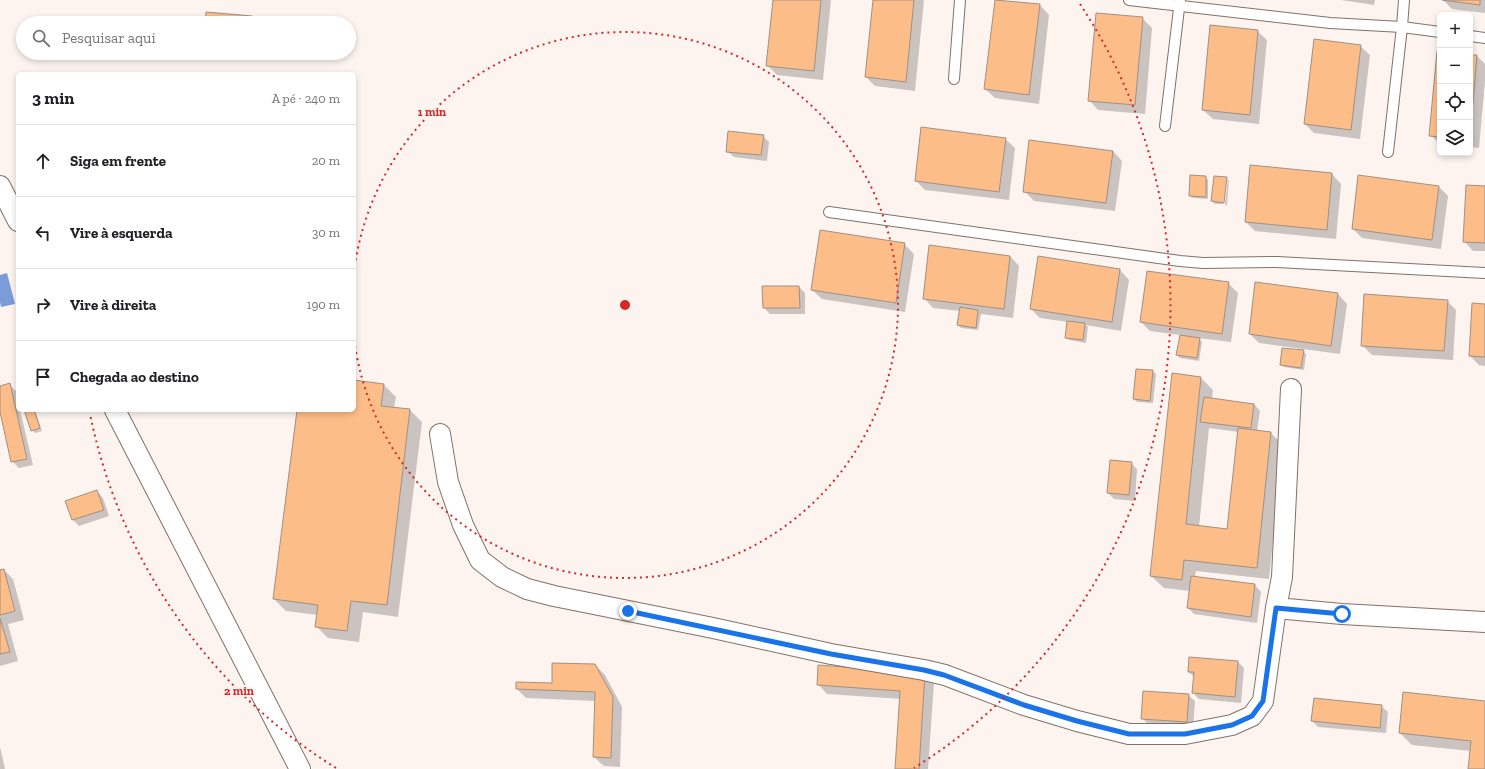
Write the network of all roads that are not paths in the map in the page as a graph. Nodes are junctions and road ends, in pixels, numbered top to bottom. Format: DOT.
graph roads {
  1 [pos="960,0"];
  2 [pos="1129,0"];
  3 [pos="1404,0"];
  4 [pos="1179,3"];
  5 [pos="1402,27"];
  6 [pos="1437,32"];
  7 [pos="1473,36"];
  8 [pos="1485,38"];
  9 [pos="954,79"];
  10 [pos="1165,126"];
  11 [pos="1388,152"];
  12 [pos="0,186"];
  13 [pos="829,212"];
  14 [pos="16,217"];
  15 [pos="1485,273"];
  16 [pos="1291,390"];
  17 [pos="116,412"];
  18 [pos="440,434"];
  19 [pos="1276,608"];
  20 [pos="1485,622"];
  21 [pos="300,769"];
  1 -- 9 [label="lane"];
  2 -- 4 [label="lane"];
  3 -- 5 [label="lane"];
  4 -- 5 [label="lane"];
  4 -- 10 [label="lane"];
  5 -- 6 [label="lane"];
  5 -- 11 [label="lane"];
  7 -- 8 [label="lane"];
  12 -- 14 [label="street"];
  13 -- 15 [label="lane"];
  16 -- 19 [label="street"];
  17 -- 21 [label="street"];
  18 -- 19 [label="street"];
  19 -- 20 [label="street"];
}
